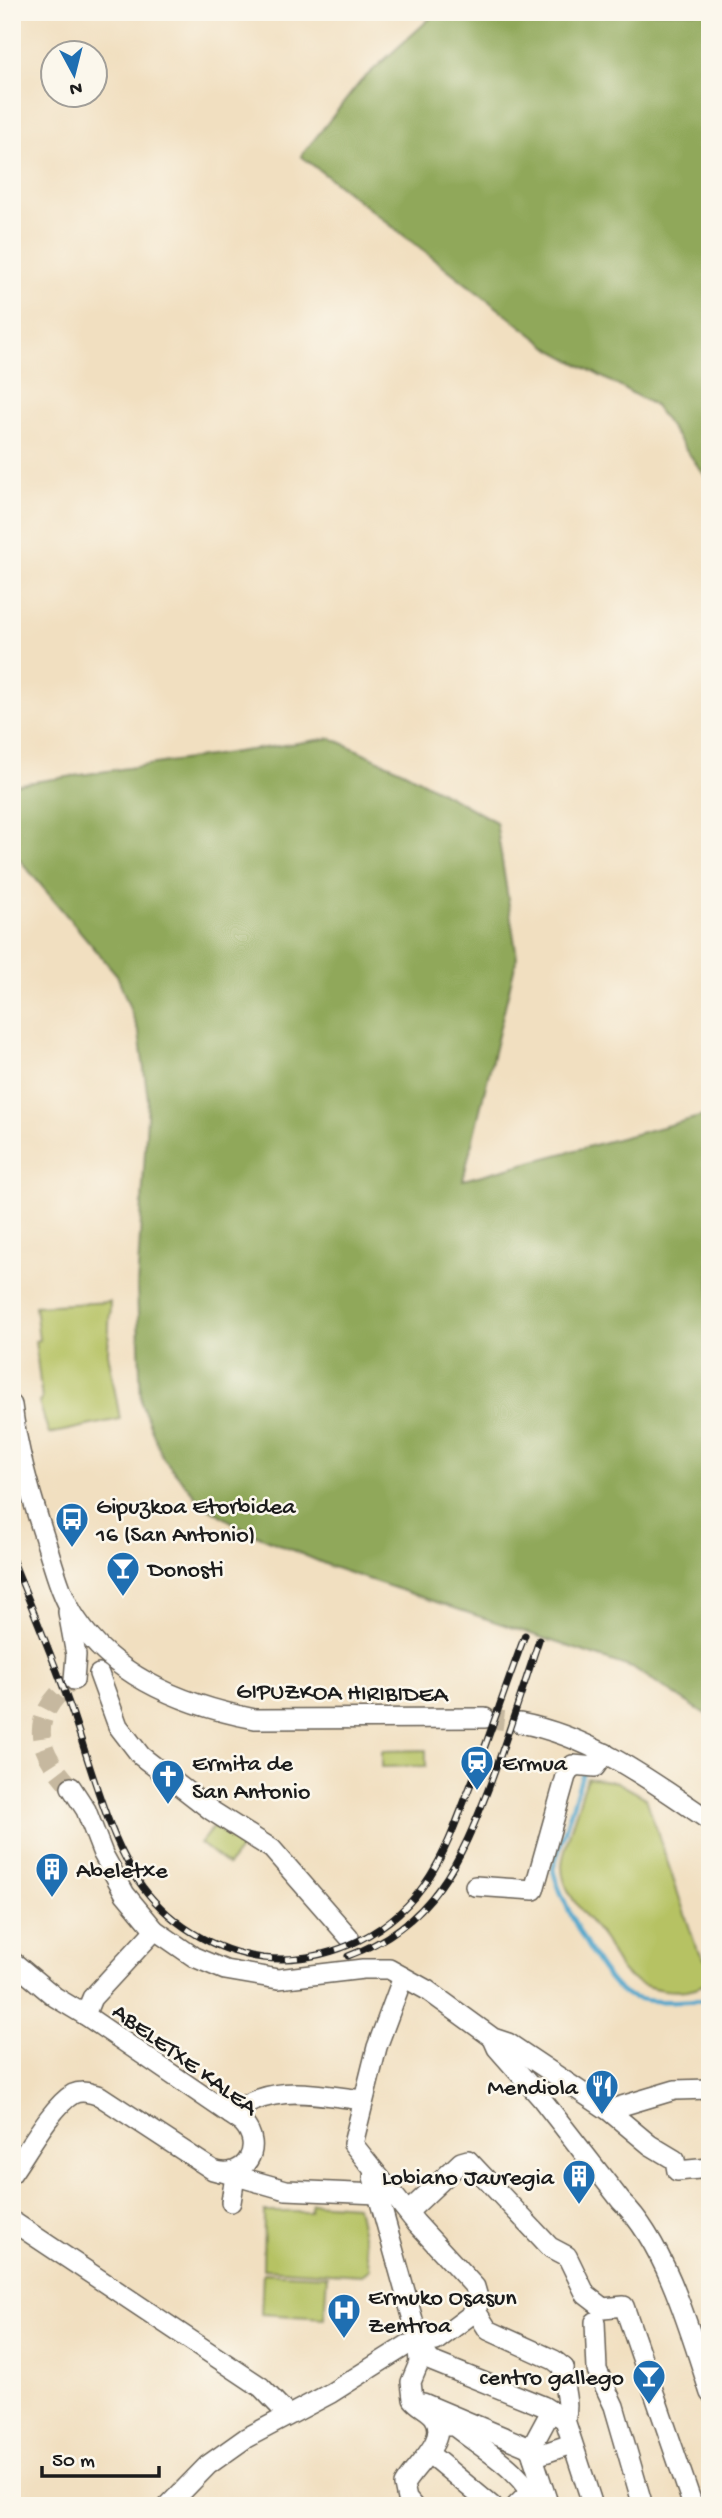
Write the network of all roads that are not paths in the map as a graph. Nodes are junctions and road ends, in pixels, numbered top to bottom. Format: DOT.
graph roads {
  1 [pos="12,1405"];
  2 [pos="63,1591"];
  3 [pos="99,1674"];
  4 [pos="133,1675"];
  5 [pos="73,1678"];
  6 [pos="485,1718"];
  7 [pos="520,1723"];
  8 [pos="605,1752"];
  9 [pos="71,1787"];
  10 [pos="710,1821"];
  11 [pos="475,1886"];
  12 [pos="155,1930"];
  13 [pos="349,1937"];
  14 [pos="12,1961"];
  15 [pos="403,1977"];
  16 [pos="85,2015"];
  17 [pos="493,2038"];
  18 [pos="710,2089"];
  19 [pos="362,2100"];
  20 [pos="608,2110"];
  21 [pos="230,2114"];
  22 [pos="710,2168"];
  23 [pos="12,2173"];
  24 [pos="230,2175"];
  25 [pos="383,2197"];
  26 [pos="231,2202"];
  27 [pos="408,2212"];
  28 [pos="12,2221"];
  29 [pos="477,2311"];
  30 [pos="599,2315"];
  31 [pos="419,2345"];
  32 [pos="564,2368"];
  33 [pos="597,2370"];
  34 [pos="710,2393"];
  35 [pos="413,2399"];
  36 [pos="287,2414"];
  37 [pos="558,2416"];
  38 [pos="436,2426"];
  39 [pos="571,2444"];
  40 [pos="532,2454"];
  41 [pos="428,2457"];
  42 [pos="534,2498"];
  43 [pos="474,2505"];
  44 [pos="168,2506"];
  45 [pos="413,2506"];
  46 [pos="492,2506"];
  47 [pos="516,2506"];
  48 [pos="549,2506"];
  49 [pos="593,2506"];
  50 [pos="643,2506"];
  51 [pos="693,2506"];
  1 -- 2 [label="street, GIPUZKOA HIRIBIDEA"];
  2 -- 4 [label="street, GIPUZKOA HIRIBIDEA"];
  2 -- 5 [label="street"];
  3 -- 4 [label="street"];
  3 -- 5 [label="street"];
  3 -- 13 [label="street"];
  4 -- 5 [label="street"];
  4 -- 6 [label="street, GIPUZKOA HIRIBIDEA"];
  7 -- 8 [label="street"];
  8 -- 10 [label="street"];
  8 -- 11 [label="street"];
  9 -- 12 [label="street"];
  12 -- 15 [label="street"];
  12 -- 16 [label="street, ABELETXE KALEA"];
  14 -- 16 [label="street"];
  15 -- 17 [label="street"];
  15 -- 19 [label="street"];
  16 -- 21 [label="street, ABELETXE KALEA"];
  17 -- 20 [label="street"];
  17 -- 34 [label="street"];
  18 -- 20 [label="street"];
  19 -- 21 [label="street"];
  19 -- 25 [label="street"];
  20 -- 22 [label="street"];
  21 -- 24 [label="street, ABELETXE KALEA"];
  23 -- 24 [label="street"];
  24 -- 25 [label="street"];
  24 -- 26 [label="street"];
  25 -- 27 [label="street"];
  25 -- 31 [label="street"];
  27 -- 29 [label="street"];
  27 -- 30 [label="street"];
  28 -- 36 [label="street"];
  29 -- 31 [label="street"];
  29 -- 32 [label="street"];
  30 -- 33 [label="street"];
  30 -- 51 [label="street"];
  31 -- 35 [label="street"];
  31 -- 36 [label="street"];
  31 -- 37 [label="street"];
  32 -- 33 [label="street"];
  32 -- 37 [label="street"];
  33 -- 50 [label="street"];
  35 -- 38 [label="street"];
  35 -- 40 [label="street"];
  36 -- 44 [label="street"];
  37 -- 39 [label="street"];
  37 -- 40 [label="street"];
  38 -- 41 [label="street"];
  38 -- 42 [label="street"];
  39 -- 40 [label="street"];
  39 -- 49 [label="street"];
  40 -- 48 [label="street"];
  41 -- 43 [label="street"];
  41 -- 45 [label="street"];
  41 -- 46 [label="street"];
  42 -- 47 [label="street"];
}
